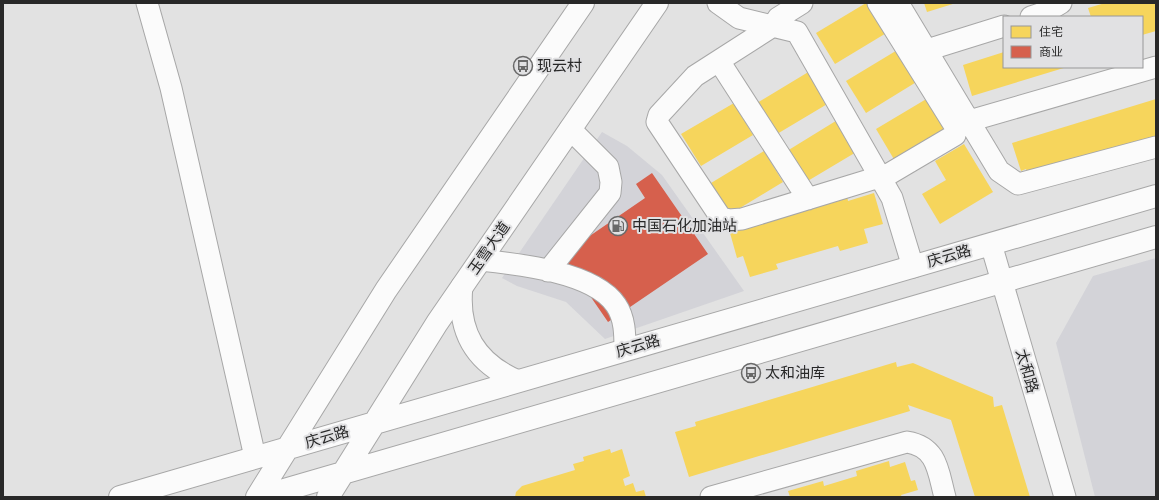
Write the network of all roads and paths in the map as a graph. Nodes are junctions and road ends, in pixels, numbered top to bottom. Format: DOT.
graph roads {
  1 [pos="147,3"];
  2 [pos="583,3"];
  3 [pos="657,3"];
  4 [pos="718,3"];
  5 [pos="802,3"];
  6 [pos="878,3"];
  7 [pos="898,3"];
  8 [pos="1061,3"];
  9 [pos="1034,16"];
  10 [pos="773,26"];
  11 [pos="1003,26"];
  12 [pos="927,50"];
  13 [pos="719,61"];
  14 [pos="1156,67"];
  15 [pos="969,121"];
  16 [pos="570,129"];
  17 [pos="1156,147"];
  18 [pos="879,176"];
  19 [pos="1156,196"];
  20 [pos="808,199"];
  21 [pos="1156,237"];
  22 [pos="991,244"];
  23 [pos="480,260"];
  24 [pos="913,267"];
  25 [pos="548,271"];
  26 [pos="1002,282"];
  27 [pos="462,286"];
  28 [pos="625,350"];
  29 [pos="518,381"];
  30 [pos="374,423"];
  31 [pos="286,448"];
  32 [pos="256,458"];
  33 [pos="343,473"];
  34 [pos="120,497"];
  35 [pos="259,497"];
  36 [pos="328,497"];
  37 [pos="711,497"];
  38 [pos="945,497"];
  39 [pos="1065,497"];
  1 -- 32 [label="street"];
  2 -- 31 [label="main road"];
  3 -- 16 [label="main road, 玉雪大道"];
  4 -- 10 [label="street"];
  5 -- 10 [label="street"];
  6 -- 18 [label="street"];
  7 -- 12 [label="street"];
  8 -- 9 [label="street"];
  10 -- 13 [label="street"];
  10 -- 18 [label="street"];
  11 -- 12 [label="street"];
  12 -- 15 [label="street"];
  13 -- 20 [label="street"];
  13 -- 20 [label="street"];
  14 -- 15 [label="street"];
  15 -- 17 [label="street"];
  16 -- 23 [label="main road, 玉雪大道"];
  16 -- 25 [label="street"];
  18 -- 20 [label="street"];
  18 -- 24 [label="street"];
  19 -- 22 [label="main road, 庆云路"];
  21 -- 26 [label="main road"];
  22 -- 24 [label="main road, 庆云路"];
  22 -- 26 [label="street, 太和路"];
  23 -- 25 [label="street"];
  23 -- 27 [label="main road, 玉雪大道"];
  24 -- 28 [label="main road, 庆云路"];
  25 -- 28 [label="street"];
  26 -- 33 [label="main road"];
  26 -- 39 [label="street, 太和路"];
  27 -- 29 [label="street"];
  27 -- 30 [label="main road, 玉雪大道"];
  28 -- 29 [label="main road, 庆云路"];
  29 -- 30 [label="main road, 庆云路"];
  30 -- 31 [label="main road, 庆云路"];
  30 -- 33 [label="main road, 玉雪大道"];
  31 -- 32 [label="main road, 庆云路"];
  31 -- 35 [label="main road"];
  32 -- 34 [label="main road, 庆云路"];
  33 -- 35 [label="main road"];
  33 -- 36 [label="main road, 玉雪大道"];
  37 -- 38 [label="street"];
}
